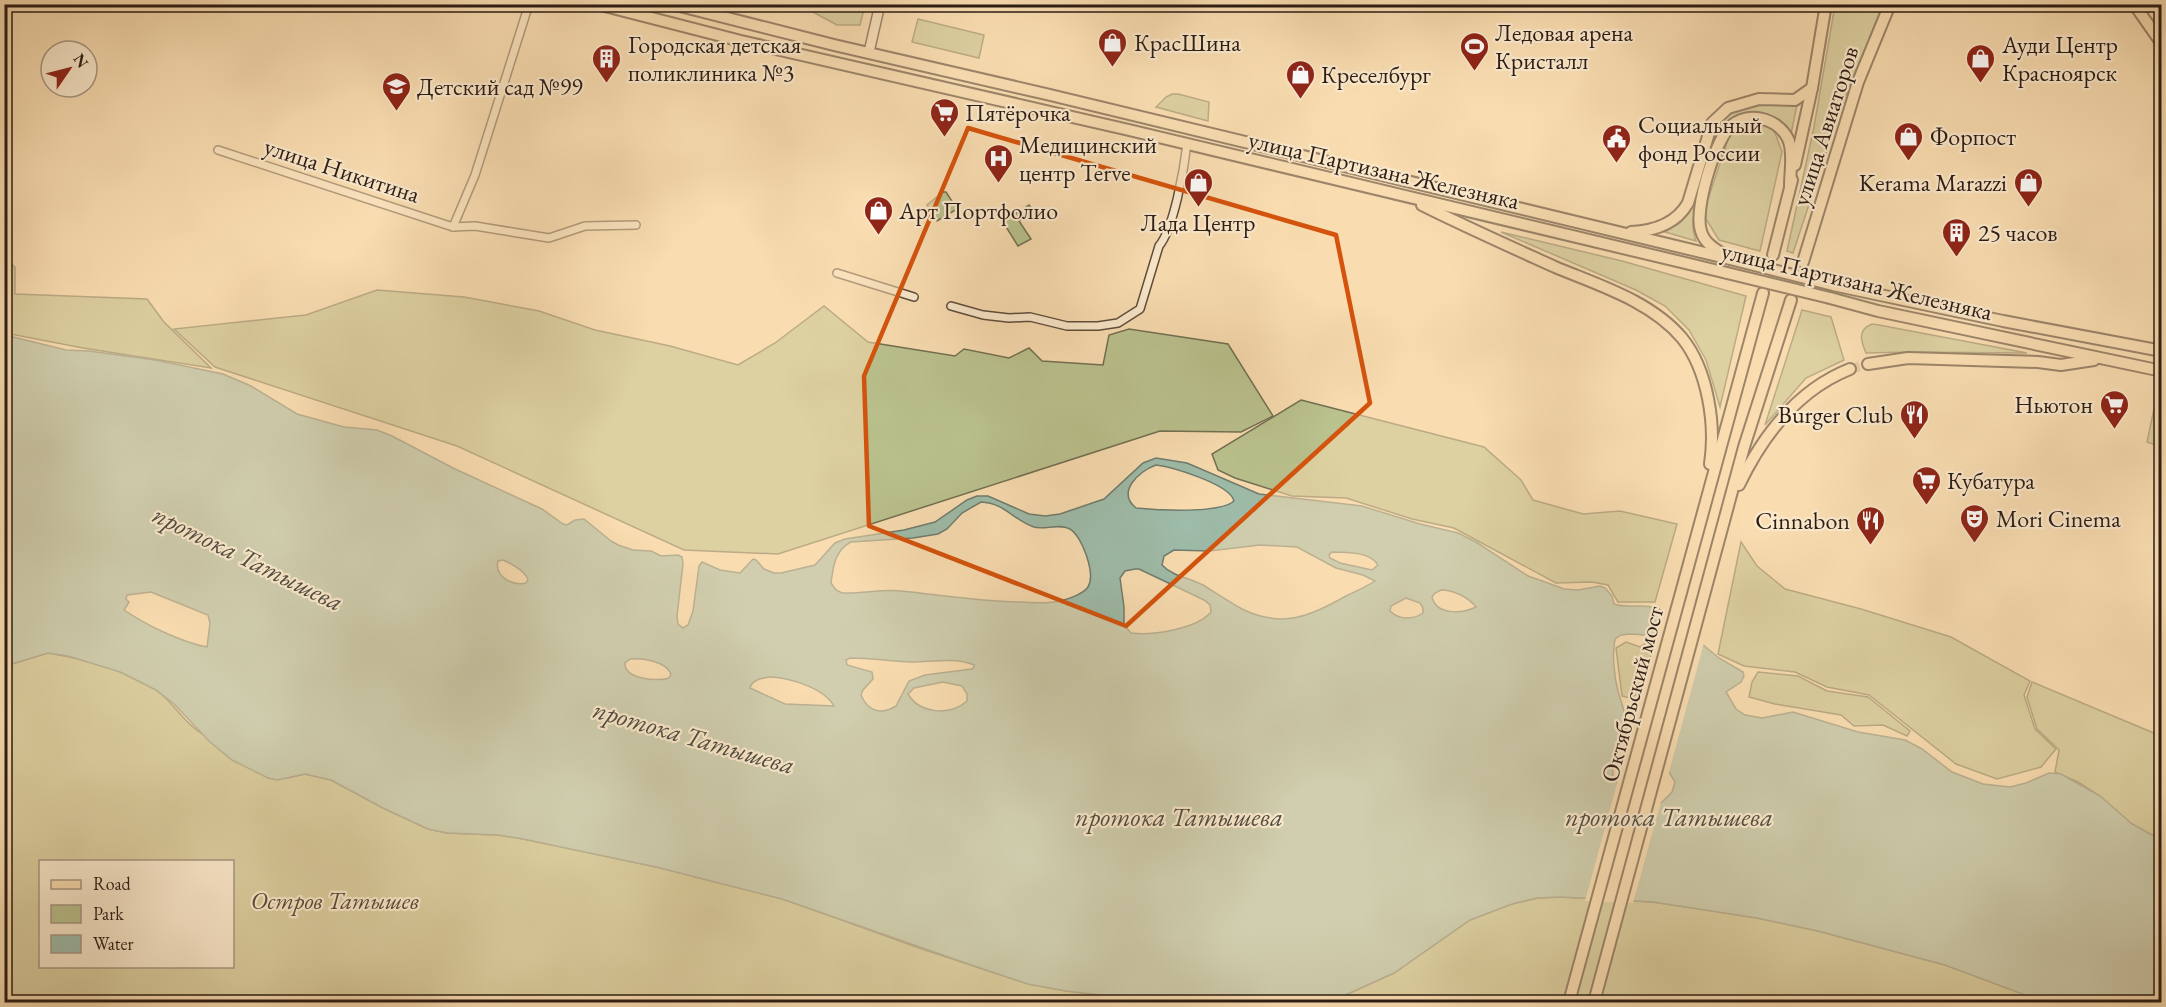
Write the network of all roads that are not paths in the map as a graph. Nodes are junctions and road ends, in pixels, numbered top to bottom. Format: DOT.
graph roads {
  1 [pos="529,4"];
  2 [pos="597,4"];
  3 [pos="672,4"];
  4 [pos="880,4"];
  5 [pos="1826,4"];
  6 [pos="1890,4"];
  7 [pos="2134,4"];
  8 [pos="2162,44"];
  9 [pos="869,52"];
  10 [pos="870,70"];
  11 [pos="1812,88"];
  12 [pos="1188,144"];
  13 [pos="218,150"];
  14 [pos="1790,185"];
  15 [pos="1406,197"];
  16 [pos="636,225"];
  17 [pos="453,227"];
  18 [pos="1618,232"];
  19 [pos="1773,255"];
  20 [pos="1730,259"];
  21 [pos="1803,262"];
  22 [pos="837,273"];
  23 [pos="1763,293"];
  24 [pos="914,297"];
  25 [pos="1791,300"];
  26 [pos="951,306"];
  27 [pos="2162,345"];
  28 [pos="2149,348"];
  29 [pos="2162,351"];
  30 [pos="2102,358"];
  31 [pos="1868,364"];
  32 [pos="1850,369"];
  33 [pos="2162,371"];
  34 [pos="1706,500"];
  35 [pos="1728,507"];
  36 [pos="1569,1002"];
  37 [pos="1594,1002"];
  1 -- 17 [label="street"];
  2 -- 10 [label="main road, улица Партизана Железняка"];
  3 -- 9 [label="main road, улица Партизана Железняка"];
  4 -- 9 [label="main road"];
  5 -- 11 [label="main road, улица Авиаторов"];
  6 -- 21 [label="main road, улица Авиаторов"];
  7 -- 8 [label="main road"];
  9 -- 10 [label="main road"];
  9 -- 18 [label="main road, улица Партизана Железняка"];
  10 -- 12 [label="main road, улица Партизана Железняка"];
  11 -- 14 [label="main road, улица Авиаторов"];
  11 -- 18 [label="main road"];
  12 -- 15 [label="main road, улица Партизана Железняка"];
  12 -- 26 [label="street"];
  13 -- 17 [label="street, улица Никитина"];
  14 -- 19 [label="main road, улица Авиаторов"];
  14 -- 20 [label="main road"];
  15 -- 30 [label="main road, улица Партизана Железняка, bridge"];
  15 -- 34 [label="main road"];
  16 -- 17 [label="street, улица Никитина"];
  18 -- 20 [label="main road, улица Партизана Железняка"];
  20 -- 28 [label="main road, улица Партизана Железняка, bridge"];
  22 -- 24 [label="street"];
  23 -- 34 [label="main road"];
  25 -- 35 [label="main road"];
  27 -- 28 [label="main road"];
  28 -- 29 [label="main road, улица Партизана Железняка"];
  30 -- 31 [label="main road"];
  30 -- 33 [label="main road, улица Партизана Железняка"];
  32 -- 35 [label="main road"];
  34 -- 36 [label="main road, Октябрьский мост"];
  35 -- 37 [label="main road, Октябрьский мост"];
}
